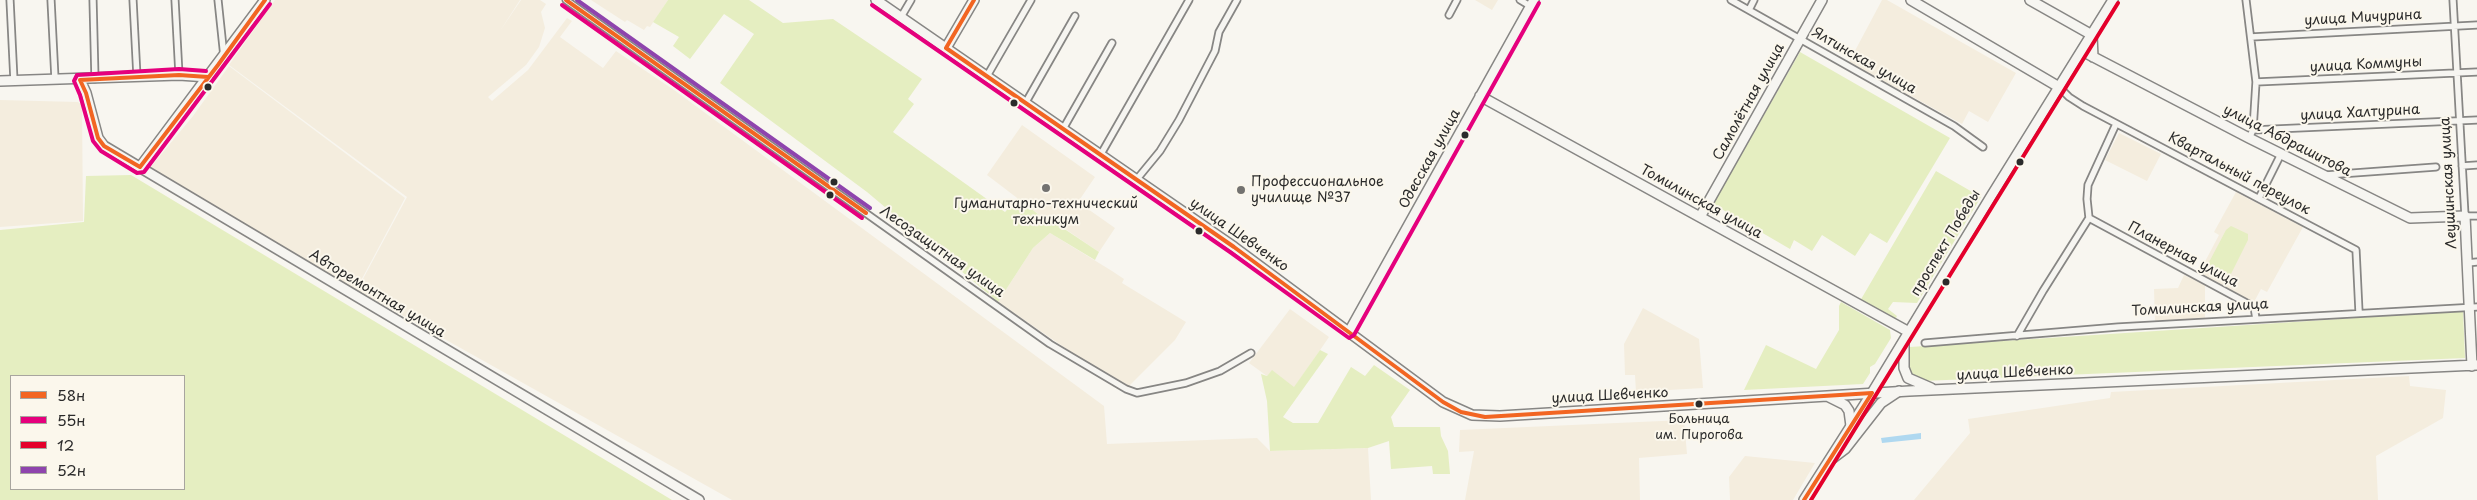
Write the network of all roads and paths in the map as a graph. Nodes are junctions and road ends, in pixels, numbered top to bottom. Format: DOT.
graph roads {
  1 [pos="10,0"];
  2 [pos="51,0"];
  3 [pos="92,0"];
  4 [pos="133,0"];
  5 [pos="175,0"];
  6 [pos="218,0"];
  7 [pos="265,0"];
  8 [pos="566,0"];
  9 [pos="876,0"];
  10 [pos="911,0"];
  11 [pos="974,0"];
  12 [pos="1031,0"];
  13 [pos="1189,0"];
  14 [pos="1237,0"];
  15 [pos="1457,0"];
  16 [pos="1520,0"];
  17 [pos="1731,0"];
  18 [pos="1754,0"];
  19 [pos="1822,0"];
  20 [pos="1911,0"];
  21 [pos="2030,0"];
  22 [pos="2113,0"];
  23 [pos="2246,0"];
  24 [pos="2452,0"];
  25 [pos="1532,3"];
  26 [pos="1749,10"];
  27 [pos="1449,15"];
  28 [pos="1075,16"];
  29 [pos="901,17"];
  30 [pos="2477,25"];
  31 [pos="2454,26"];
  32 [pos="2092,35"];
  33 [pos="2251,37"];
  34 [pos="1800,39"];
  35 [pos="1112,43"];
  36 [pos="946,48"];
  37 [pos="2082,51"];
  38 [pos="224,57"];
  39 [pos="2094,57"];
  40 [pos="2477,72"];
  41 [pos="2457,73"];
  42 [pos="179,75"];
  43 [pos="988,76"];
  44 [pos="137,77"];
  45 [pos="208,77"];
  46 [pos="55,79"];
  47 [pos="95,79"];
  48 [pos="80,80"];
  49 [pos="14,81"];
  50 [pos="0,82"];
  51 [pos="2256,82"];
  52 [pos="2059,87"];
  53 [pos="1480,96"];
  54 [pos="1026,102"];
  55 [pos="2477,120"];
  56 [pos="2460,121"];
  57 [pos="2116,124"];
  58 [pos="1064,128"];
  59 [pos="2251,134"];
  60 [pos="1983,147"];
  61 [pos="1101,154"];
  62 [pos="2281,154"];
  63 [pos="2477,165"];
  64 [pos="2462,166"];
  65 [pos="140,167"];
  66 [pos="2436,167"];
  67 [pos="2324,175"];
  68 [pos="1137,179"];
  69 [pos="2259,198"];
  70 [pos="2465,216"];
  71 [pos="2477,216"];
  72 [pos="1700,217"];
  73 [pos="2090,218"];
  74 [pos="2467,262"];
  75 [pos="2477,262"];
  76 [pos="2473,307"];
  77 [pos="2359,312"];
  78 [pos="2256,319"];
  79 [pos="1349,332"];
  80 [pos="1909,332"];
  81 [pos="2017,336"];
  82 [pos="1904,342"];
  83 [pos="1925,343"];
  84 [pos="1251,353"];
  85 [pos="2474,365"];
  86 [pos="1936,390"];
  87 [pos="1899,392"];
  88 [pos="1872,393"];
  89 [pos="1827,396"];
  90 [pos="1852,426"];
  91 [pos="1829,461"];
  92 [pos="699,500"];
  93 [pos="1804,500"];
  1 -- 49 [label="street"];
  2 -- 46 [label="street"];
  3 -- 47 [label="street"];
  4 -- 44 [label="street"];
  5 -- 42 [label="street"];
  6 -- 38 [label="street"];
  7 -- 38 [label="main road"];
  8 -- 84 [label="street, Лесозащитная улица"];
  9 -- 29 [label="main road, улица Шевченко"];
  10 -- 29 [label="street"];
  11 -- 36 [label="main road"];
  12 -- 43 [label="street"];
  13 -- 61 [label="street"];
  14 -- 68 [label="street"];
  15 -- 27 [label="street"];
  16 -- 25 [label="street"];
  17 -- 26 [label="street, Ялтинская улица"];
  18 -- 26 [label="street"];
  19 -- 34 [label="main road, Самолётная улица"];
  20 -- 52 [label="main road"];
  21 -- 32 [label="main road"];
  22 -- 32 [label="main road, проспект Победы"];
  23 -- 33 [label="street"];
  24 -- 31 [label="street, Леушинская улица"];
  25 -- 53 [label="main road, Одесская улица"];
  26 -- 34 [label="street, Ялтинская улица"];
  28 -- 54 [label="street"];
  29 -- 36 [label="main road, улица Шевченко"];
  30 -- 31 [label="street, улица Мичурина"];
  31 -- 33 [label="street, улица Мичурина"];
  31 -- 41 [label="street, Леушинская улица"];
  32 -- 37 [label="main road, проспект Победы"];
  32 -- 39 [label="main road"];
  33 -- 51 [label="street"];
  34 -- 60 [label="street, Ялтинская улица"];
  34 -- 72 [label="main road, Самолётная улица"];
  35 -- 58 [label="street"];
  36 -- 43 [label="main road, улица Шевченко"];
  37 -- 39 [label="main road, улица Абдрашитова"];
  37 -- 52 [label="main road, проспект Победы"];
  38 -- 45 [label="main road"];
  39 -- 59 [label="main road, улица Абдрашитова"];
  40 -- 41 [label="street, улица Коммуны"];
  41 -- 51 [label="street, улица Коммуны"];
  41 -- 56 [label="street, Леушинская улица"];
  42 -- 44 [label="main road"];
  42 -- 45 [label="main road"];
  43 -- 54 [label="main road, улица Шевченко"];
  44 -- 47 [label="main road"];
  45 -- 65 [label="main road"];
  46 -- 48 [label="main road"];
  46 -- 49 [label="main road"];
  47 -- 48 [label="main road"];
  48 -- 65 [label="main road, Авторемонтная улица"];
  49 -- 50 [label="main road"];
  51 -- 59 [label="street"];
  52 -- 57 [label="street, Квартальный переулок"];
  52 -- 80 [label="main road, проспект Победы"];
  53 -- 72 [label="main road, Томилинская улица"];
  53 -- 79 [label="main road, Одесская улица"];
  54 -- 58 [label="main road, улица Шевченко"];
  55 -- 56 [label="street, улица Халтурина"];
  56 -- 59 [label="street, улица Халтурина"];
  56 -- 64 [label="street, Леушинская улица"];
  57 -- 69 [label="street, Квартальный переулок"];
  57 -- 73 [label="street"];
  58 -- 61 [label="main road, улица Шевченко"];
  59 -- 62 [label="main road, улица Абдрашитова"];
  61 -- 68 [label="main road, улица Шевченко"];
  62 -- 67 [label="main road, улица Абдрашитова"];
  62 -- 69 [label="street"];
  63 -- 64 [label="street"];
  64 -- 70 [label="street, Леушинская улица"];
  65 -- 92 [label="main road, Авторемонтная улица"];
  66 -- 67 [label="street"];
  67 -- 70 [label="main road, улица Абдрашитова"];
  68 -- 79 [label="main road, улица Шевченко"];
  69 -- 77 [label="street, Квартальный переулок"];
  70 -- 71 [label="street, улица Абдрашитова"];
  70 -- 74 [label="main road, Леушинская улица"];
  72 -- 80 [label="main road, Томилинская улица"];
  73 -- 78 [label="street, Планерная улица"];
  73 -- 81 [label="street"];
  74 -- 75 [label="street"];
  74 -- 76 [label="main road, Леушинская улица"];
  76 -- 77 [label="street, Томилинская улица"];
  76 -- 85 [label="main road, Леушинская улица"];
  77 -- 78 [label="street, Томилинская улица"];
  78 -- 81 [label="street, Томилинская улица"];
  79 -- 89 [label="main road, улица Шевченко"];
  80 -- 82 [label="main road, проспект Победы"];
  81 -- 83 [label="street, Томилинская улица"];
  82 -- 86 [label="main road"];
  82 -- 88 [label="main road, проспект Победы"];
  85 -- 86 [label="main road, улица Шевченко"];
  86 -- 87 [label="main road, улица Шевченко"];
  87 -- 88 [label="main road, улица Шевченко"];
  87 -- 91 [label="main road"];
  88 -- 89 [label="main road, улица Шевченко"];
  88 -- 90 [label="main road, проспект Победы"];
  89 -- 90 [label="main road"];
  90 -- 91 [label="main road, проспект Победы"];
  91 -- 93 [label="main road, проспект Победы"];
}
